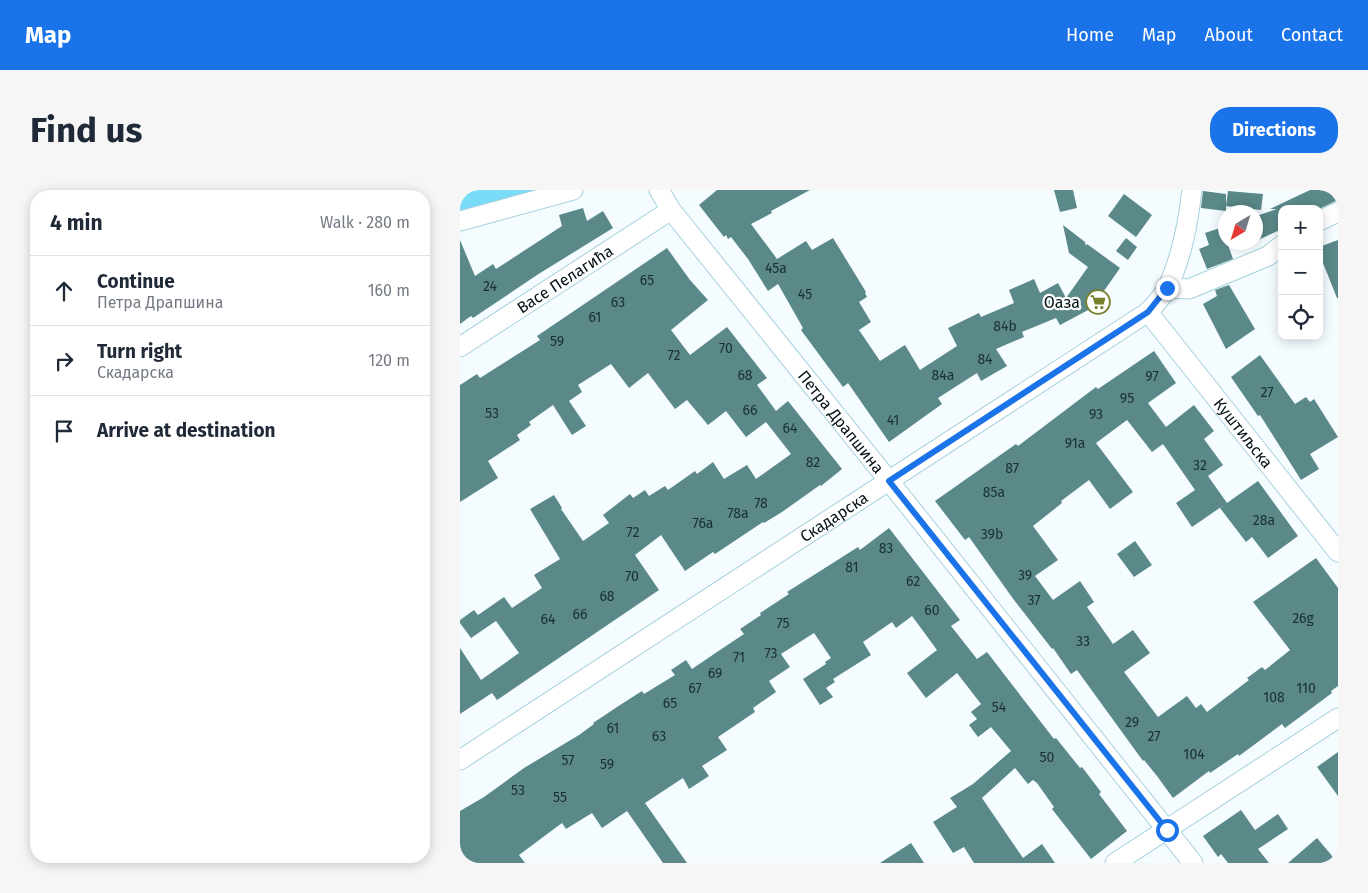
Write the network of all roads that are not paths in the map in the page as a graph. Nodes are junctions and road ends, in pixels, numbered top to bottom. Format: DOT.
graph roads {
  1 [pos="573,190"];
  2 [pos="659,190"];
  3 [pos="1192,190"];
  4 [pos="671,210"];
  5 [pos="1338,212"];
  6 [pos="1323,219"];
  7 [pos="460,221"];
  8 [pos="1278,248"];
  9 [pos="1167,288"];
  10 [pos="1148,312"];
  11 [pos="460,347"];
  12 [pos="889,481"];
  13 [pos="1338,552"];
  14 [pos="1338,718"];
  15 [pos="460,760"];
  16 [pos="1167,830"];
  17 [pos="1115,863"];
  18 [pos="1193,863"];
  1 -- 7 [label="street"];
  2 -- 4 [label="street, Петра Драпшина"];
  3 -- 9 [label="street, Скадарска"];
  4 -- 11 [label="street, Васе Пелагића"];
  4 -- 12 [label="street, Петра Драпшина"];
  5 -- 6 [label="street"];
  8 -- 9 [label="street"];
  9 -- 10 [label="street, Скадарска"];
  10 -- 12 [label="street, Скадарска"];
  10 -- 13 [label="street, Куштиљска"];
  12 -- 15 [label="street, Скадарска"];
  12 -- 16 [label="street, Петра Драпшина"];
  14 -- 16 [label="street"];
  16 -- 17 [label="street"];
  16 -- 18 [label="street, Петра Драпшина"];
}
